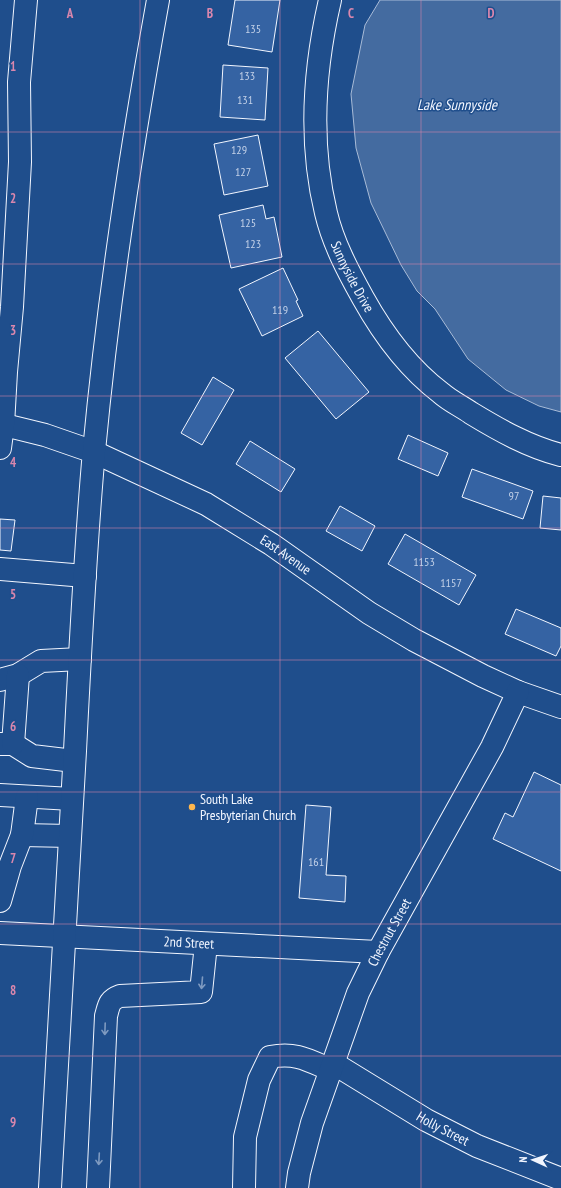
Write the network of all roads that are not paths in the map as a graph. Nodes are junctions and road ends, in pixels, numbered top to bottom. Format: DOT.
graph roads {
  1 [pos="26,0"];
  2 [pos="158,0"];
  3 [pos="330,0"];
  4 [pos="5,320"];
  5 [pos="2,425"];
  6 [pos="0,448"];
  7 [pos="94,452"];
  8 [pos="561,455"];
  9 [pos="0,569"];
  10 [pos="85,576"];
  11 [pos="80,659"];
  12 [pos="9,678"];
  13 [pos="518,692"];
  14 [pos="561,707"];
  15 [pos="7,744"];
  16 [pos="74,761"];
  17 [pos="0,795"];
  18 [pos="27,797"];
  19 [pos="72,800"];
  20 [pos="22,835"];
  21 [pos="70,836"];
  22 [pos="0,898"];
  23 [pos="0,933"];
  24 [pos="64,937"];
  25 [pos="206,944"];
  26 [pos="378,952"];
  27 [pos="332,1066"];
  28 [pos="561,1179"];
  29 [pos="50,1188"];
  30 [pos="98,1188"];
  31 [pos="244,1188"];
  32 [pos="297,1188"];
  1 -- 4 [label="main road"];
  2 -- 7 [label="main road"];
  3 -- 8 [label="main road, Sunnyside Drive"];
  4 -- 5 [label="main road"];
  5 -- 6 [label="main road"];
  5 -- 7 [label="main road, East Avenue"];
  7 -- 10 [label="main road"];
  7 -- 13 [label="main road, East Avenue"];
  9 -- 10 [label="main road"];
  10 -- 11 [label="main road"];
  11 -- 12 [label="main road"];
  11 -- 16 [label="main road"];
  12 -- 15 [label="main road"];
  13 -- 14 [label="main road, East Avenue"];
  13 -- 26 [label="main road, Chestnut Street"];
  15 -- 16 [label="main road"];
  16 -- 19 [label="main road"];
  17 -- 18 [label="main road"];
  18 -- 19 [label="main road"];
  18 -- 20 [label="main road"];
  19 -- 21 [label="main road"];
  20 -- 21 [label="main road"];
  20 -- 22 [label="main road"];
  21 -- 24 [label="main road"];
  23 -- 24 [label="main road, 2nd Street"];
  24 -- 25 [label="main road, 2nd Street"];
  24 -- 29 [label="main road"];
  25 -- 26 [label="main road, 2nd Street"];
  25 -- 30 [label="main road, one-way"];
  26 -- 27 [label="main road, Chestnut Street"];
  27 -- 28 [label="main road, Holly Street"];
  27 -- 31 [label="main road, Holly Street"];
  27 -- 32 [label="main road, Chestnut Street"];
}
